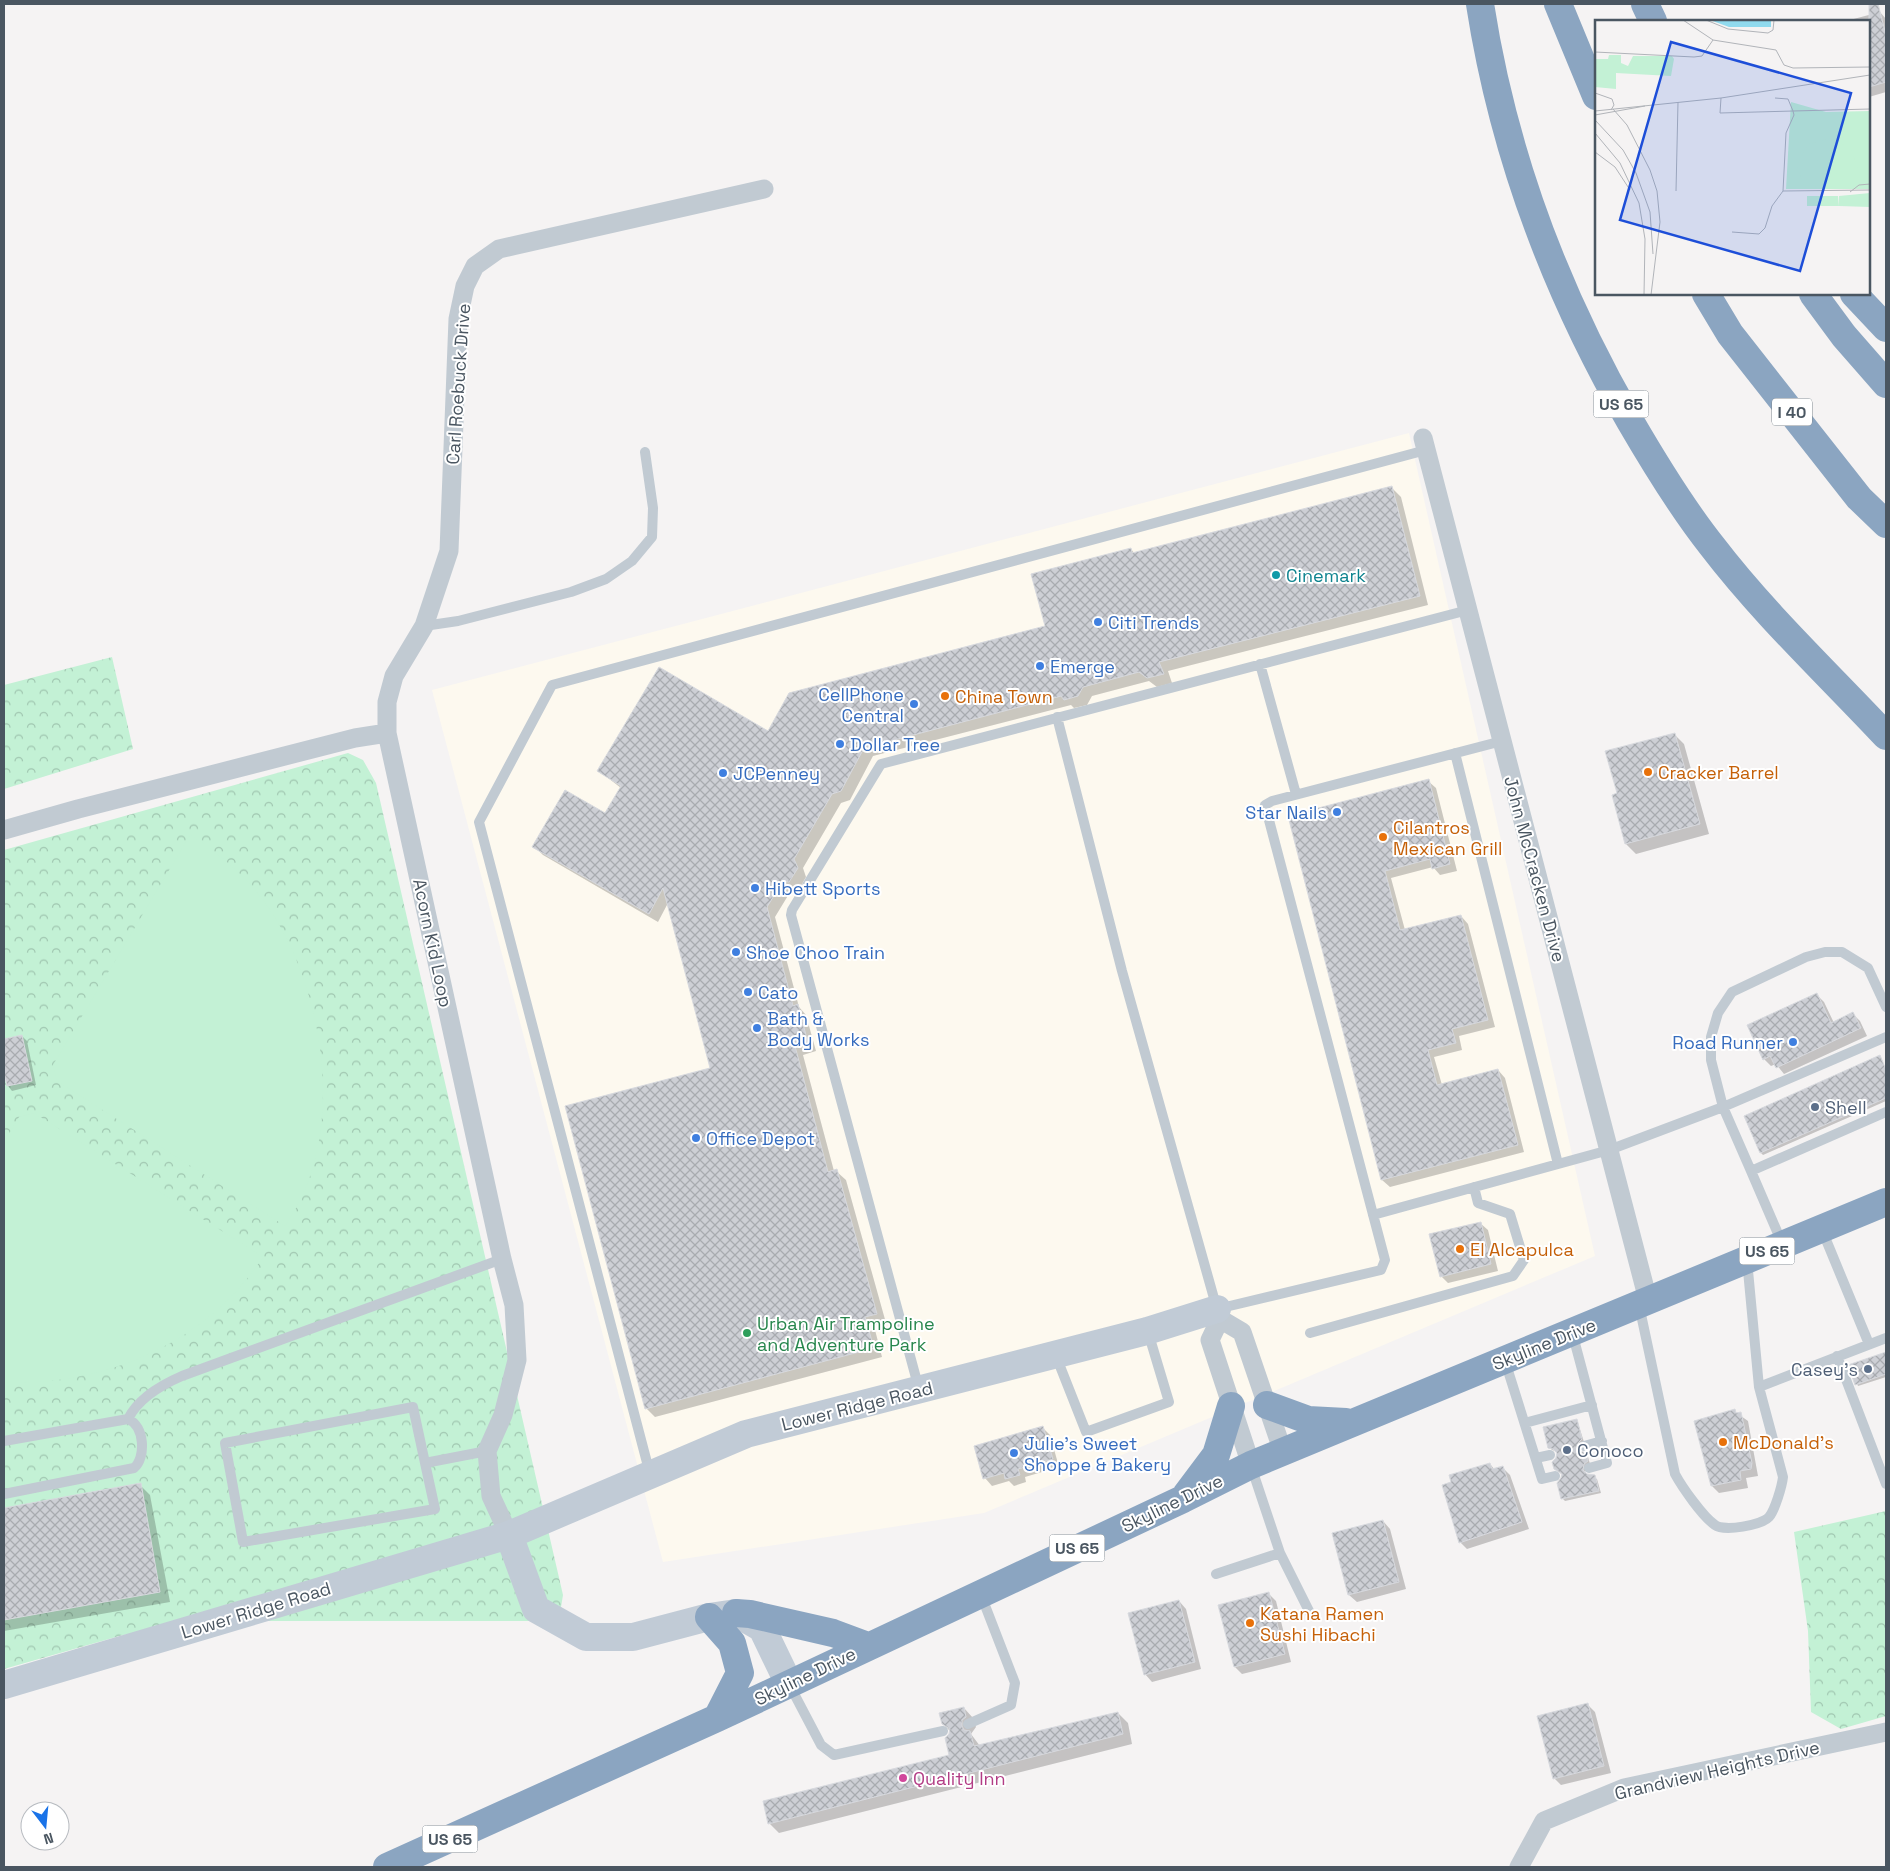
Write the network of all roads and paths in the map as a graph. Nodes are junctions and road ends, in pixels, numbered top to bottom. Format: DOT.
graph roads {
  1 [pos="1480,4"];
  2 [pos="1558,4"];
  3 [pos="1645,4"];
  4 [pos="1653,20"];
  5 [pos="1595,94"];
  6 [pos="764,188"];
  7 [pos="1707,295"];
  8 [pos="1814,295"];
  9 [pos="1855,295"];
  10 [pos="1886,328"];
  11 [pos="1886,384"];
  12 [pos="1425,444"];
  13 [pos="645,452"];
  14 [pos="1886,524"];
  15 [pos="1468,610"];
  16 [pos="424,626"];
  17 [pos="1260,664"];
  18 [pos="1057,717"];
  19 [pos="387,733"];
  20 [pos="1886,736"];
  21 [pos="1502,740"];
  22 [pos="1455,753"];
  23 [pos="1296,794"];
  24 [pos="4,830"];
  25 [pos="1886,1007"];
  26 [pos="1886,1037"];
  27 [pos="1723,1108"];
  28 [pos="1886,1112"];
  29 [pos="1609,1150"];
  30 [pos="1558,1164"];
  31 [pos="1751,1171"];
  32 [pos="1474,1187"];
  33 [pos="1885,1205"];
  34 [pos="1373,1215"];
  35 [pos="1822,1229"];
  36 [pos="1783,1245"];
  37 [pos="502,1259"];
  38 [pos="1747,1259"];
  39 [pos="1644,1302"];
  40 [pos="1218,1314"];
  41 [pos="1147,1331"];
  42 [pos="1572,1332"];
  43 [pos="1310,1333"];
  44 [pos="1886,1338"];
  45 [pos="1869,1344"];
  46 [pos="1055,1354"];
  47 [pos="1837,1356"];
  48 [pos="1505,1360"];
  49 [pos="1759,1387"];
  50 [pos="920,1390"];
  51 [pos="1266,1405"];
  52 [pos="1592,1405"];
  53 [pos="1231,1406"];
  54 [pos="128,1420"];
  55 [pos="1352,1423"];
  56 [pos="1525,1423"];
  57 [pos="4,1441"];
  58 [pos="1602,1441"];
  59 [pos="1584,1446"];
  60 [pos="487,1451"];
  61 [pos="1284,1452"];
  62 [pos="1550,1455"];
  63 [pos="1536,1458"];
  64 [pos="425,1463"];
  65 [pos="1251,1465"];
  66 [pos="1589,1468"];
  67 [pos="650,1475"];
  68 [pos="1555,1476"];
  69 [pos="1886,1484"];
  70 [pos="4,1494"];
  71 [pos="1183,1499"];
  72 [pos="509,1535"];
  73 [pos="1280,1553"];
  74 [pos="1216,1574"];
  75 [pos="980,1594"];
  76 [pos="736,1613"];
  77 [pos="1310,1613"];
  78 [pos="709,1616"];
  79 [pos="868,1646"];
  80 [pos="4,1684"];
  81 [pos="789,1684"];
  82 [pos="717,1718"];
  83 [pos="968,1724"];
  84 [pos="943,1731"];
  85 [pos="1886,1732"];
  86 [pos="387,1867"];
  87 [pos="1518,1867"];
  1 -- 20 [label="highway, US 65"];
  2 -- 5 [label="highway"];
  3 -- 4 [label="highway"];
  6 -- 16 [label="street, Carl Roebuck Drive"];
  7 -- 14 [label="highway, I 40"];
  8 -- 11 [label="highway"];
  9 -- 10 [label="highway"];
  12 -- 15 [label="street, John McCracken Drive"];
  12 -- 67 [label="lane"];
  13 -- 16 [label="lane"];
  15 -- 17 [label="lane"];
  15 -- 21 [label="street, John McCracken Drive"];
  16 -- 19 [label="street, Carl Roebuck Drive"];
  17 -- 18 [label="lane"];
  17 -- 23 [label="lane"];
  18 -- 40 [label="lane"];
  18 -- 50 [label="lane"];
  19 -- 24 [label="street"];
  19 -- 37 [label="street, Acorn Kid Loop"];
  21 -- 22 [label="lane"];
  21 -- 29 [label="street, John McCracken Drive"];
  22 -- 23 [label="lane"];
  22 -- 30 [label="lane"];
  23 -- 34 [label="lane"];
  25 -- 27 [label="lane"];
  26 -- 27 [label="lane"];
  27 -- 29 [label="lane"];
  27 -- 31 [label="lane"];
  28 -- 31 [label="lane"];
  29 -- 30 [label="lane"];
  29 -- 39 [label="street, John McCracken Drive"];
  30 -- 32 [label="lane"];
  31 -- 36 [label="lane"];
  32 -- 34 [label="lane"];
  32 -- 43 [label="lane"];
  33 -- 35 [label="highway, Skyline Drive / US 65"];
  34 -- 40 [label="lane"];
  35 -- 36 [label="highway, Skyline Drive / US 65"];
  35 -- 45 [label="lane"];
  36 -- 38 [label="highway, Skyline Drive / US 65"];
  37 -- 54 [label="lane"];
  37 -- 60 [label="street, Acorn Kid Loop"];
  38 -- 39 [label="highway, Skyline Drive / US 65"];
  38 -- 49 [label="lane"];
  39 -- 42 [label="highway, Skyline Drive / US 65"];
  39 -- 49 [label="lane"];
  40 -- 41 [label="street, Lower Ridge Road"];
  40 -- 51 [label="street"];
  40 -- 53 [label="street"];
  41 -- 46 [label="street, Lower Ridge Road"];
  41 -- 46 [label="lane"];
  42 -- 48 [label="highway, Skyline Drive / US 65"];
  42 -- 52 [label="lane"];
  44 -- 45 [label="lane"];
  45 -- 47 [label="lane"];
  46 -- 50 [label="street, Lower Ridge Road"];
  47 -- 49 [label="lane"];
  47 -- 69 [label="lane"];
  48 -- 55 [label="highway, Skyline Drive / US 65"];
  48 -- 56 [label="lane"];
  50 -- 67 [label="street, Lower Ridge Road"];
  51 -- 55 [label="highway"];
  51 -- 61 [label="street"];
  52 -- 56 [label="lane"];
  52 -- 58 [label="lane"];
  53 -- 65 [label="street"];
  53 -- 71 [label="highway"];
  54 -- 57 [label="lane"];
  54 -- 70 [label="lane"];
  55 -- 61 [label="highway, Skyline Drive / US 65"];
  56 -- 63 [label="lane"];
  58 -- 59 [label="lane"];
  58 -- 66 [label="lane"];
  60 -- 64 [label="lane"];
  60 -- 72 [label="street, Acorn Kid Loop"];
  61 -- 65 [label="highway, Skyline Drive / US 65"];
  62 -- 63 [label="lane"];
  63 -- 68 [label="lane"];
  64 -- 64 [label="lane"];
  65 -- 71 [label="highway, Skyline Drive / US 65"];
  65 -- 73 [label="lane"];
  67 -- 72 [label="street, Lower Ridge Road"];
  71 -- 75 [label="highway, Skyline Drive / US 65"];
  72 -- 78 [label="street"];
  72 -- 80 [label="street, Lower Ridge Road"];
  73 -- 74 [label="lane"];
  73 -- 77 [label="lane"];
  75 -- 79 [label="highway, Skyline Drive / US 65"];
  75 -- 83 [label="lane"];
  76 -- 78 [label="street"];
  76 -- 79 [label="highway"];
  76 -- 81 [label="street"];
  78 -- 82 [label="highway"];
  79 -- 81 [label="highway, Skyline Drive / US 65"];
  81 -- 82 [label="highway, Skyline Drive / US 65"];
  81 -- 84 [label="lane"];
  82 -- 86 [label="highway, Skyline Drive / US 65"];
  85 -- 87 [label="street, Grandview Heights Drive"];
}
